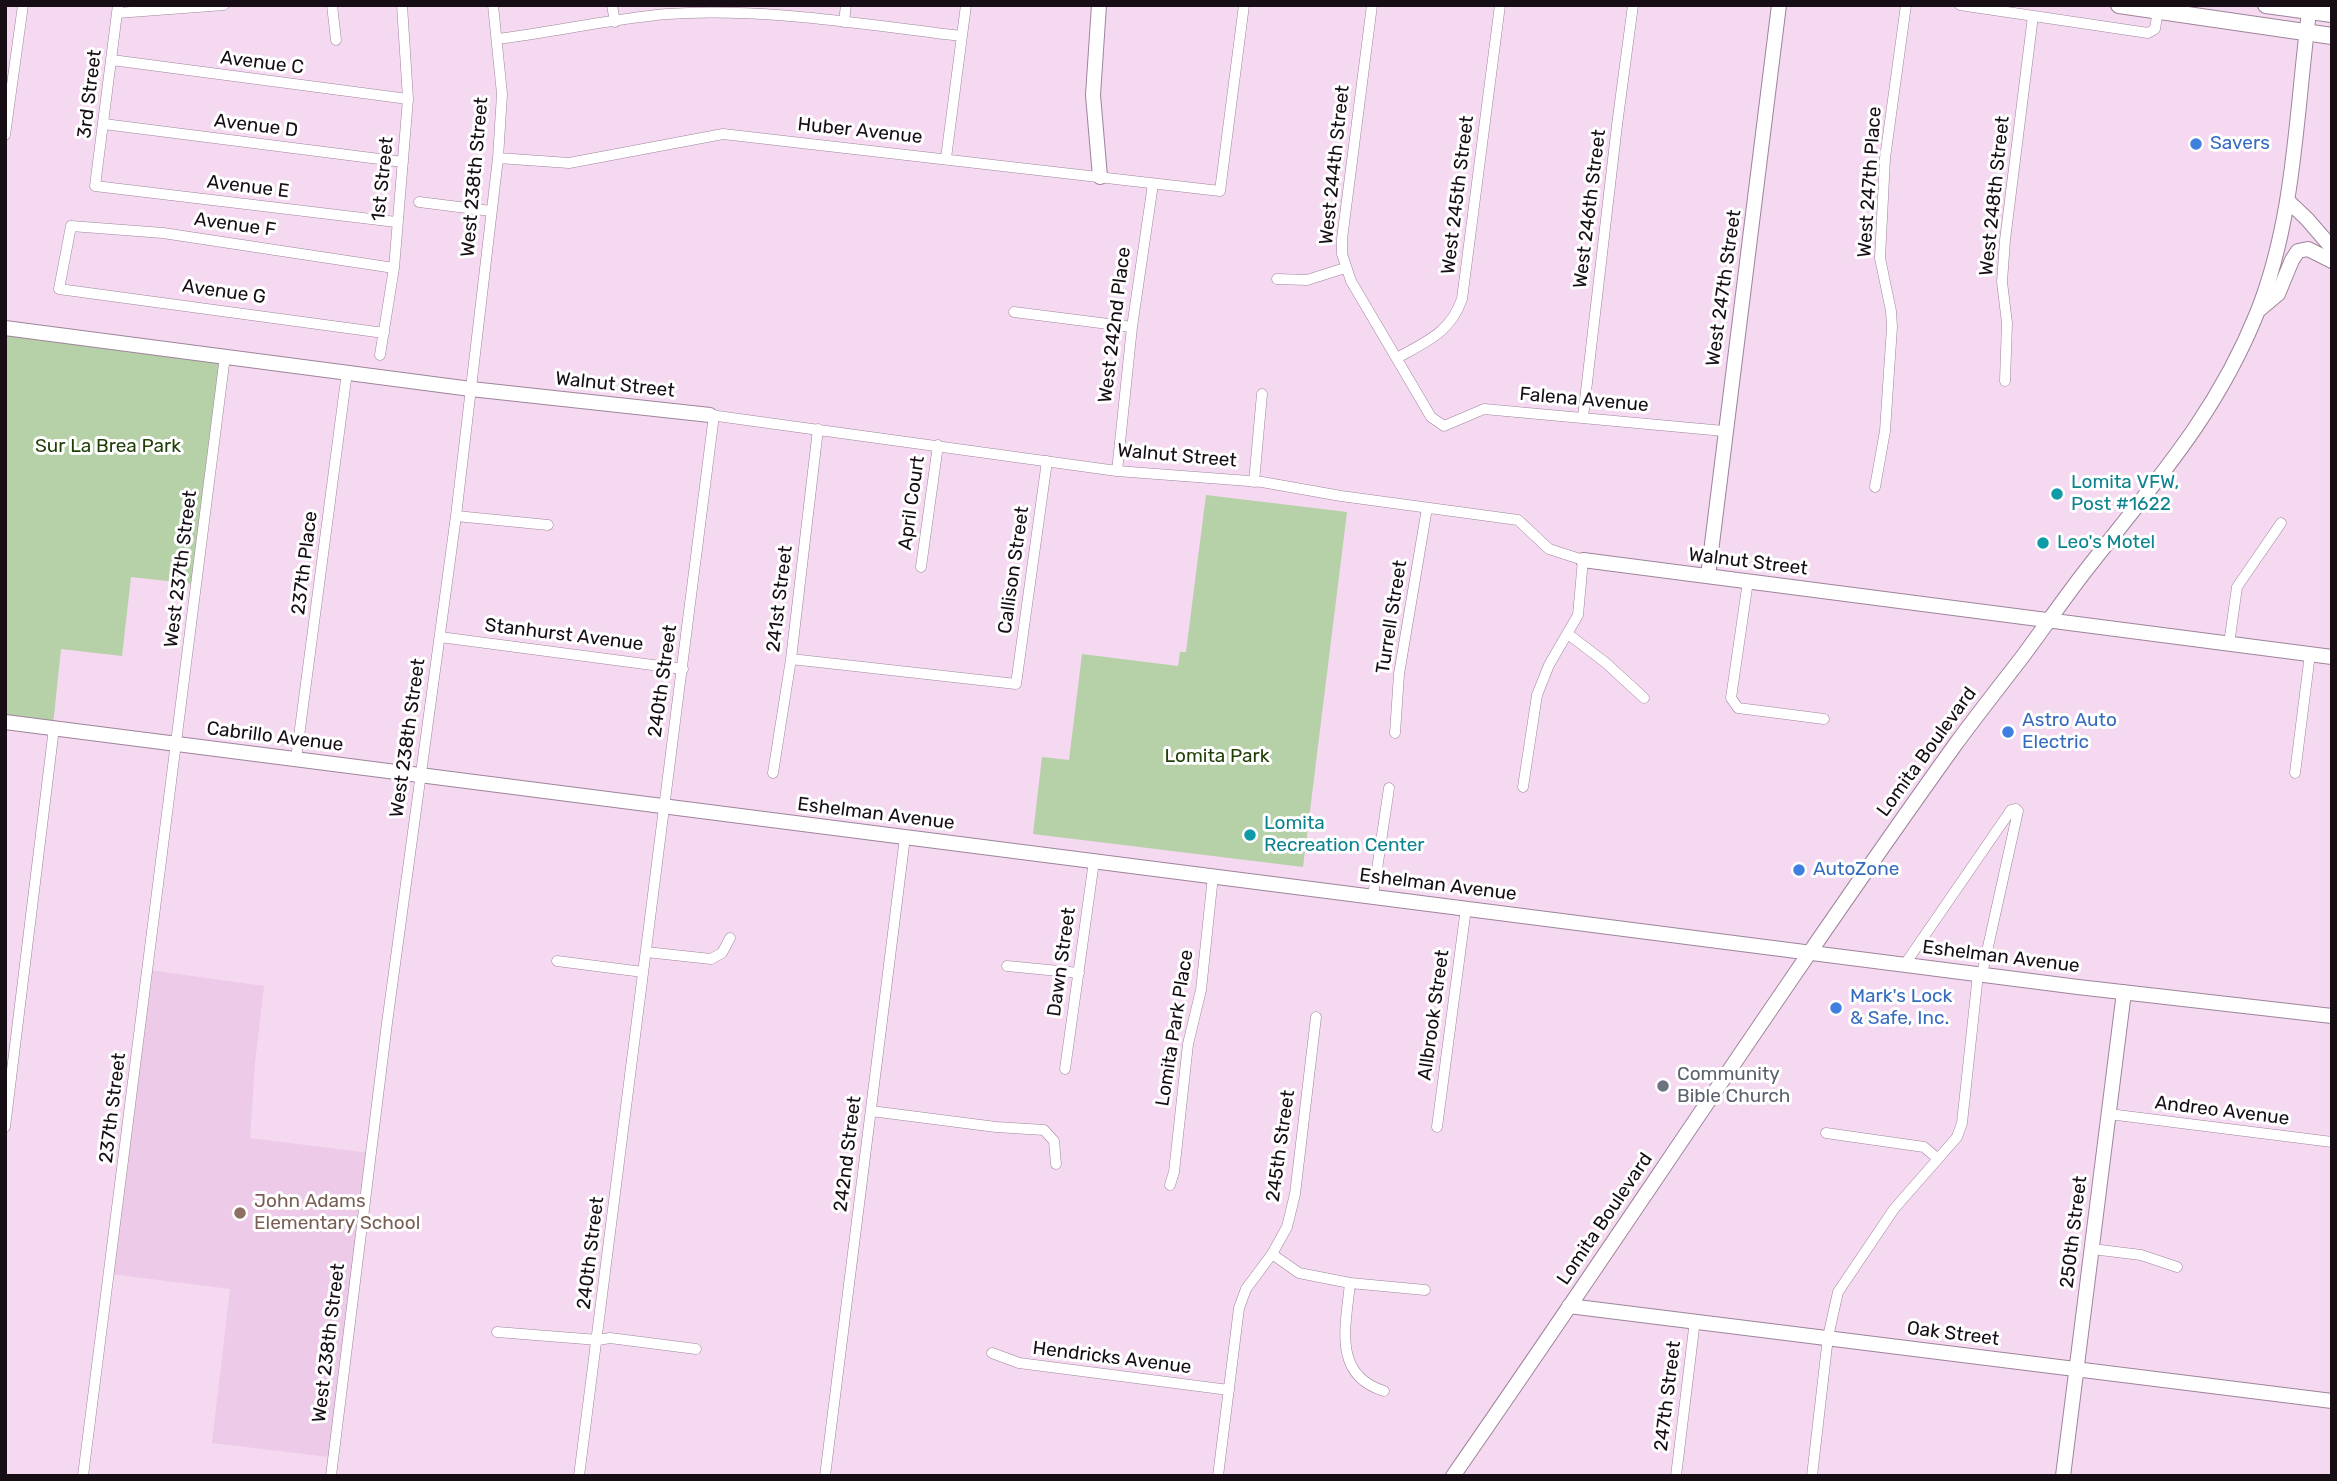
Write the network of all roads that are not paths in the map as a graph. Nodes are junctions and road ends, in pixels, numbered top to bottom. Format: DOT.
graph roads {
  1 [pos="23,5"];
  2 [pos="224,5"];
  3 [pos="332,5"];
  4 [pos="402,5"];
  5 [pos="493,5"];
  6 [pos="612,5"];
  7 [pos="846,5"];
  8 [pos="965,5"];
  9 [pos="1099,5"];
  10 [pos="1244,5"];
  11 [pos="1372,5"];
  12 [pos="1500,5"];
  13 [pos="1633,5"];
  14 [pos="1779,5"];
  15 [pos="1906,5"];
  16 [pos="1961,5"];
  17 [pos="2119,5"];
  18 [pos="2266,5"];
  19 [pos="2310,8"];
  20 [pos="118,9"];
  21 [pos="729,9"];
  22 [pos="2158,10"];
  23 [pos="2332,14"];
  24 [pos="2033,16"];
  25 [pos="615,22"];
  26 [pos="844,22"];
  27 [pos="2307,33"];
  28 [pos="961,36"];
  29 [pos="2332,36"];
  30 [pos="497,39"];
  31 [pos="336,40"];
  32 [pos="112,60"];
  33 [pos="408,99"];
  34 [pos="104,124"];
  35 [pos="5,135"];
  36 [pos="498,158"];
  37 [pos="946,158"];
  38 [pos="403,162"];
  39 [pos="1100,177"];
  40 [pos="1153,184"];
  41 [pos="95,186"];
  42 [pos="2287,200"];
  43 [pos="419,202"];
  44 [pos="491,211"];
  45 [pos="396,222"];
  46 [pos="2332,248"];
  47 [pos="2332,261"];
  48 [pos="394,268"];
  49 [pos="1345,268"];
  50 [pos="1277,279"];
  51 [pos="59,289"];
  52 [pos="2259,310"];
  53 [pos="1014,312"];
  54 [pos="1132,327"];
  55 [pos="5,328"];
  56 [pos="384,333"];
  57 [pos="380,355"];
  58 [pos="225,356"];
  59 [pos="1397,358"];
  60 [pos="346,372"];
  61 [pos="2005,381"];
  62 [pos="471,389"];
  63 [pos="1262,394"];
  64 [pos="712,415"];
  65 [pos="1583,417"];
  66 [pos="1444,426"];
  67 [pos="818,429"];
  68 [pos="1724,430"];
  69 [pos="938,445"];
  70 [pos="1047,461"];
  71 [pos="1117,471"];
  72 [pos="1254,482"];
  73 [pos="1875,487"];
  74 [pos="1427,508"];
  75 [pos="456,516"];
  76 [pos="2281,523"];
  77 [pos="548,525"];
  78 [pos="1583,560"];
  79 [pos="921,567"];
  80 [pos="1708,576"];
  81 [pos="1748,581"];
  82 [pos="2048,622"];
  83 [pos="1568,634"];
  84 [pos="440,637"];
  85 [pos="2229,644"];
  86 [pos="2310,654"];
  87 [pos="2332,657"];
  88 [pos="791,659"];
  89 [pos="682,668"];
  90 [pos="1644,698"];
  91 [pos="1824,719"];
  92 [pos="5,722"];
  93 [pos="54,728"];
  94 [pos="1395,733"];
  95 [pos="177,744"];
  96 [pos="296,759"];
  97 [pos="773,773"];
  98 [pos="2295,773"];
  99 [pos="419,775"];
  100 [pos="1389,788"];
  101 [pos="1523,788"];
  102 [pos="540,790"];
  103 [pos="663,806"];
  104 [pos="905,837"];
  105 [pos="1094,861"];
  106 [pos="1213,876"];
  107 [pos="1373,897"];
  108 [pos="1466,908"];
  109 [pos="730,938"];
  110 [pos="646,952"];
  111 [pos="1811,952"];
  112 [pos="557,961"];
  113 [pos="1905,964"];
  114 [pos="1007,966"];
  115 [pos="643,972"];
  116 [pos="1079,973"];
  117 [pos="1980,974"];
  118 [pos="2124,992"];
  119 [pos="2332,1016"];
  120 [pos="1316,1017"];
  121 [pos="1065,1069"];
  122 [pos="871,1111"];
  123 [pos="2109,1114"];
  124 [pos="5,1127"];
  125 [pos="1437,1127"];
  126 [pos="1826,1133"];
  127 [pos="2332,1142"];
  128 [pos="1938,1159"];
  129 [pos="1056,1164"];
  130 [pos="1170,1185"];
  131 [pos="2092,1249"];
  132 [pos="1272,1254"];
  133 [pos="2177,1267"];
  134 [pos="1350,1283"];
  135 [pos="1425,1290"];
  136 [pos="1569,1306"];
  137 [pos="1695,1320"];
  138 [pos="497,1332"];
  139 [pos="1828,1337"];
  140 [pos="598,1340"];
  141 [pos="696,1349"];
  142 [pos="992,1353"];
  143 [pos="2076,1369"];
  144 [pos="1229,1390"];
  145 [pos="1384,1391"];
  146 [pos="2332,1401"];
  147 [pos="83,1476"];
  148 [pos="331,1476"];
  149 [pos="579,1476"];
  150 [pos="825,1476"];
  151 [pos="1218,1476"];
  152 [pos="1453,1476"];
  153 [pos="1676,1476"];
  154 [pos="1812,1476"];
  155 [pos="2063,1476"];
  1 -- 35 [label="street"];
  2 -- 20 [label="street"];
  3 -- 31 [label="street"];
  4 -- 33 [label="street, 1st Street"];
  5 -- 30 [label="street, West 238th Street"];
  6 -- 25 [label="street"];
  7 -- 26 [label="street"];
  8 -- 28 [label="street"];
  9 -- 39 [label="street"];
  10 -- 40 [label="street, Huber Avenue"];
  11 -- 49 [label="street, West 244th Street"];
  12 -- 59 [label="street, West 245th Street"];
  13 -- 65 [label="street, West 246th Street"];
  14 -- 68 [label="street, West 247th Street"];
  15 -- 73 [label="street, West 247th Place"];
  16 -- 24 [label="street"];
  17 -- 22 [label="main road"];
  18 -- 19 [label="main road"];
  19 -- 23 [label="main road"];
  19 -- 27 [label="street, Lomita Boulevard"];
  20 -- 32 [label="street, 3rd Street"];
  21 -- 25 [label="street"];
  21 -- 26 [label="street"];
  22 -- 24 [label="street"];
  22 -- 27 [label="main road"];
  24 -- 61 [label="street, West 248th Street"];
  25 -- 30 [label="street"];
  26 -- 28 [label="street"];
  27 -- 29 [label="main road"];
  27 -- 42 [label="street, Lomita Boulevard"];
  28 -- 37 [label="street"];
  30 -- 36 [label="street, West 238th Street"];
  32 -- 33 [label="street, Avenue C"];
  32 -- 34 [label="street, 3rd Street"];
  33 -- 38 [label="street, 1st Street"];
  34 -- 38 [label="street, Avenue D"];
  34 -- 41 [label="street, 3rd Street"];
  36 -- 37 [label="street, Huber Avenue"];
  36 -- 44 [label="street, West 238th Street"];
  37 -- 39 [label="street, Huber Avenue"];
  38 -- 45 [label="street, 1st Street"];
  39 -- 40 [label="street, Huber Avenue"];
  40 -- 54 [label="street, West 242nd Place"];
  41 -- 45 [label="street, Avenue E"];
  42 -- 46 [label="street"];
  42 -- 52 [label="street, Lomita Boulevard"];
  43 -- 44 [label="street"];
  44 -- 62 [label="street, West 238th Street"];
  45 -- 48 [label="street, 1st Street"];
  47 -- 52 [label="street"];
  48 -- 51 [label="street, Avenue F"];
  48 -- 56 [label="street, 1st Street"];
  49 -- 50 [label="street"];
  49 -- 59 [label="street, West 244th Street"];
  51 -- 56 [label="street, Avenue G"];
  52 -- 82 [label="street, Lomita Boulevard"];
  53 -- 54 [label="street"];
  54 -- 71 [label="street, West 242nd Place"];
  55 -- 58 [label="street, Walnut Street"];
  56 -- 57 [label="street, 1st Street"];
  58 -- 60 [label="street, Walnut Street"];
  58 -- 95 [label="street, West 237th Street"];
  59 -- 66 [label="street, West 244th Street"];
  60 -- 62 [label="street, Walnut Street"];
  60 -- 96 [label="street, 237th Place"];
  62 -- 64 [label="street, Walnut Street"];
  62 -- 75 [label="street, West 238th Street"];
  63 -- 72 [label="street"];
  64 -- 67 [label="street, Walnut Street"];
  64 -- 89 [label="street, 240th Street"];
  65 -- 66 [label="street, Falena Avenue"];
  65 -- 68 [label="street, Falena Avenue"];
  67 -- 69 [label="street, Walnut Street"];
  67 -- 88 [label="street, 241st Street"];
  68 -- 80 [label="street, West 247th Street"];
  69 -- 70 [label="street, Walnut Street"];
  69 -- 79 [label="street, April Court"];
  70 -- 71 [label="street, Walnut Street"];
  70 -- 88 [label="street, Callison Street"];
  71 -- 72 [label="street, Walnut Street"];
  72 -- 74 [label="street, Walnut Street"];
  74 -- 78 [label="street, Walnut Street"];
  74 -- 94 [label="street, Turrell Street"];
  75 -- 77 [label="street"];
  75 -- 84 [label="street, West 238th Street"];
  76 -- 85 [label="street"];
  78 -- 80 [label="street, Walnut Street"];
  78 -- 83 [label="street"];
  80 -- 81 [label="street, Walnut Street"];
  81 -- 82 [label="street, Walnut Street"];
  81 -- 91 [label="street"];
  82 -- 85 [label="street, Walnut Street"];
  82 -- 111 [label="street, Lomita Boulevard"];
  83 -- 90 [label="street"];
  83 -- 101 [label="street"];
  84 -- 89 [label="street, Stanhurst Avenue"];
  84 -- 99 [label="street, West 238th Street"];
  85 -- 86 [label="street, Walnut Street"];
  86 -- 87 [label="street, Walnut Street"];
  86 -- 98 [label="street"];
  88 -- 97 [label="street, 241st Street"];
  89 -- 103 [label="street, 240th Street"];
  92 -- 93 [label="street, Cabrillo Avenue"];
  93 -- 95 [label="street, Cabrillo Avenue"];
  93 -- 124 [label="street"];
  95 -- 96 [label="street, Cabrillo Avenue"];
  95 -- 147 [label="street, 237th Street"];
  96 -- 99 [label="street, Cabrillo Avenue"];
  99 -- 102 [label="street, Cabrillo Avenue"];
  99 -- 148 [label="street, West 238th Street"];
  100 -- 107 [label="street"];
  102 -- 103 [label="street, Eshelman Avenue"];
  103 -- 104 [label="street, Eshelman Avenue"];
  103 -- 110 [label="street, 240th Street"];
  104 -- 105 [label="street, Eshelman Avenue"];
  104 -- 122 [label="street, 242nd Street"];
  105 -- 106 [label="street, Eshelman Avenue"];
  105 -- 116 [label="street, Dawn Street"];
  106 -- 107 [label="street, Eshelman Avenue"];
  106 -- 130 [label="street, Lomita Park Place"];
  107 -- 108 [label="street, Eshelman Avenue"];
  108 -- 111 [label="street, Eshelman Avenue"];
  108 -- 125 [label="street, Allbrook Street"];
  109 -- 110 [label="street"];
  110 -- 115 [label="street, 240th Street"];
  111 -- 113 [label="street, Eshelman Avenue"];
  111 -- 136 [label="street, Lomita Boulevard"];
  112 -- 115 [label="street"];
  113 -- 117 [label="street, Eshelman Avenue"];
  113 -- 117 [label="street"];
  114 -- 116 [label="street"];
  115 -- 140 [label="street, 240th Street"];
  116 -- 121 [label="street, Dawn Street"];
  117 -- 118 [label="street, Eshelman Avenue"];
  117 -- 128 [label="street"];
  118 -- 119 [label="street, Eshelman Avenue"];
  118 -- 123 [label="street, 250th Street"];
  120 -- 132 [label="street, 245th Street"];
  122 -- 129 [label="street"];
  122 -- 150 [label="street, 242nd Street"];
  123 -- 127 [label="street, Andreo Avenue"];
  123 -- 131 [label="street, 250th Street"];
  126 -- 128 [label="street"];
  128 -- 139 [label="street"];
  131 -- 133 [label="street"];
  131 -- 143 [label="street, 250th Street"];
  132 -- 134 [label="street"];
  132 -- 144 [label="street, 245th Street"];
  134 -- 135 [label="street"];
  134 -- 145 [label="street"];
  136 -- 137 [label="street, Oak Street"];
  136 -- 152 [label="street, Lomita Boulevard"];
  137 -- 139 [label="street, Oak Street"];
  137 -- 153 [label="street, 247th Street"];
  138 -- 140 [label="street"];
  139 -- 143 [label="street, Oak Street"];
  139 -- 154 [label="street"];
  140 -- 141 [label="street"];
  140 -- 149 [label="street, 240th Street"];
  142 -- 144 [label="street, Hendricks Avenue"];
  143 -- 146 [label="street, Oak Street"];
  143 -- 155 [label="street, 250th Street"];
  144 -- 151 [label="street, 245th Street"];
}
